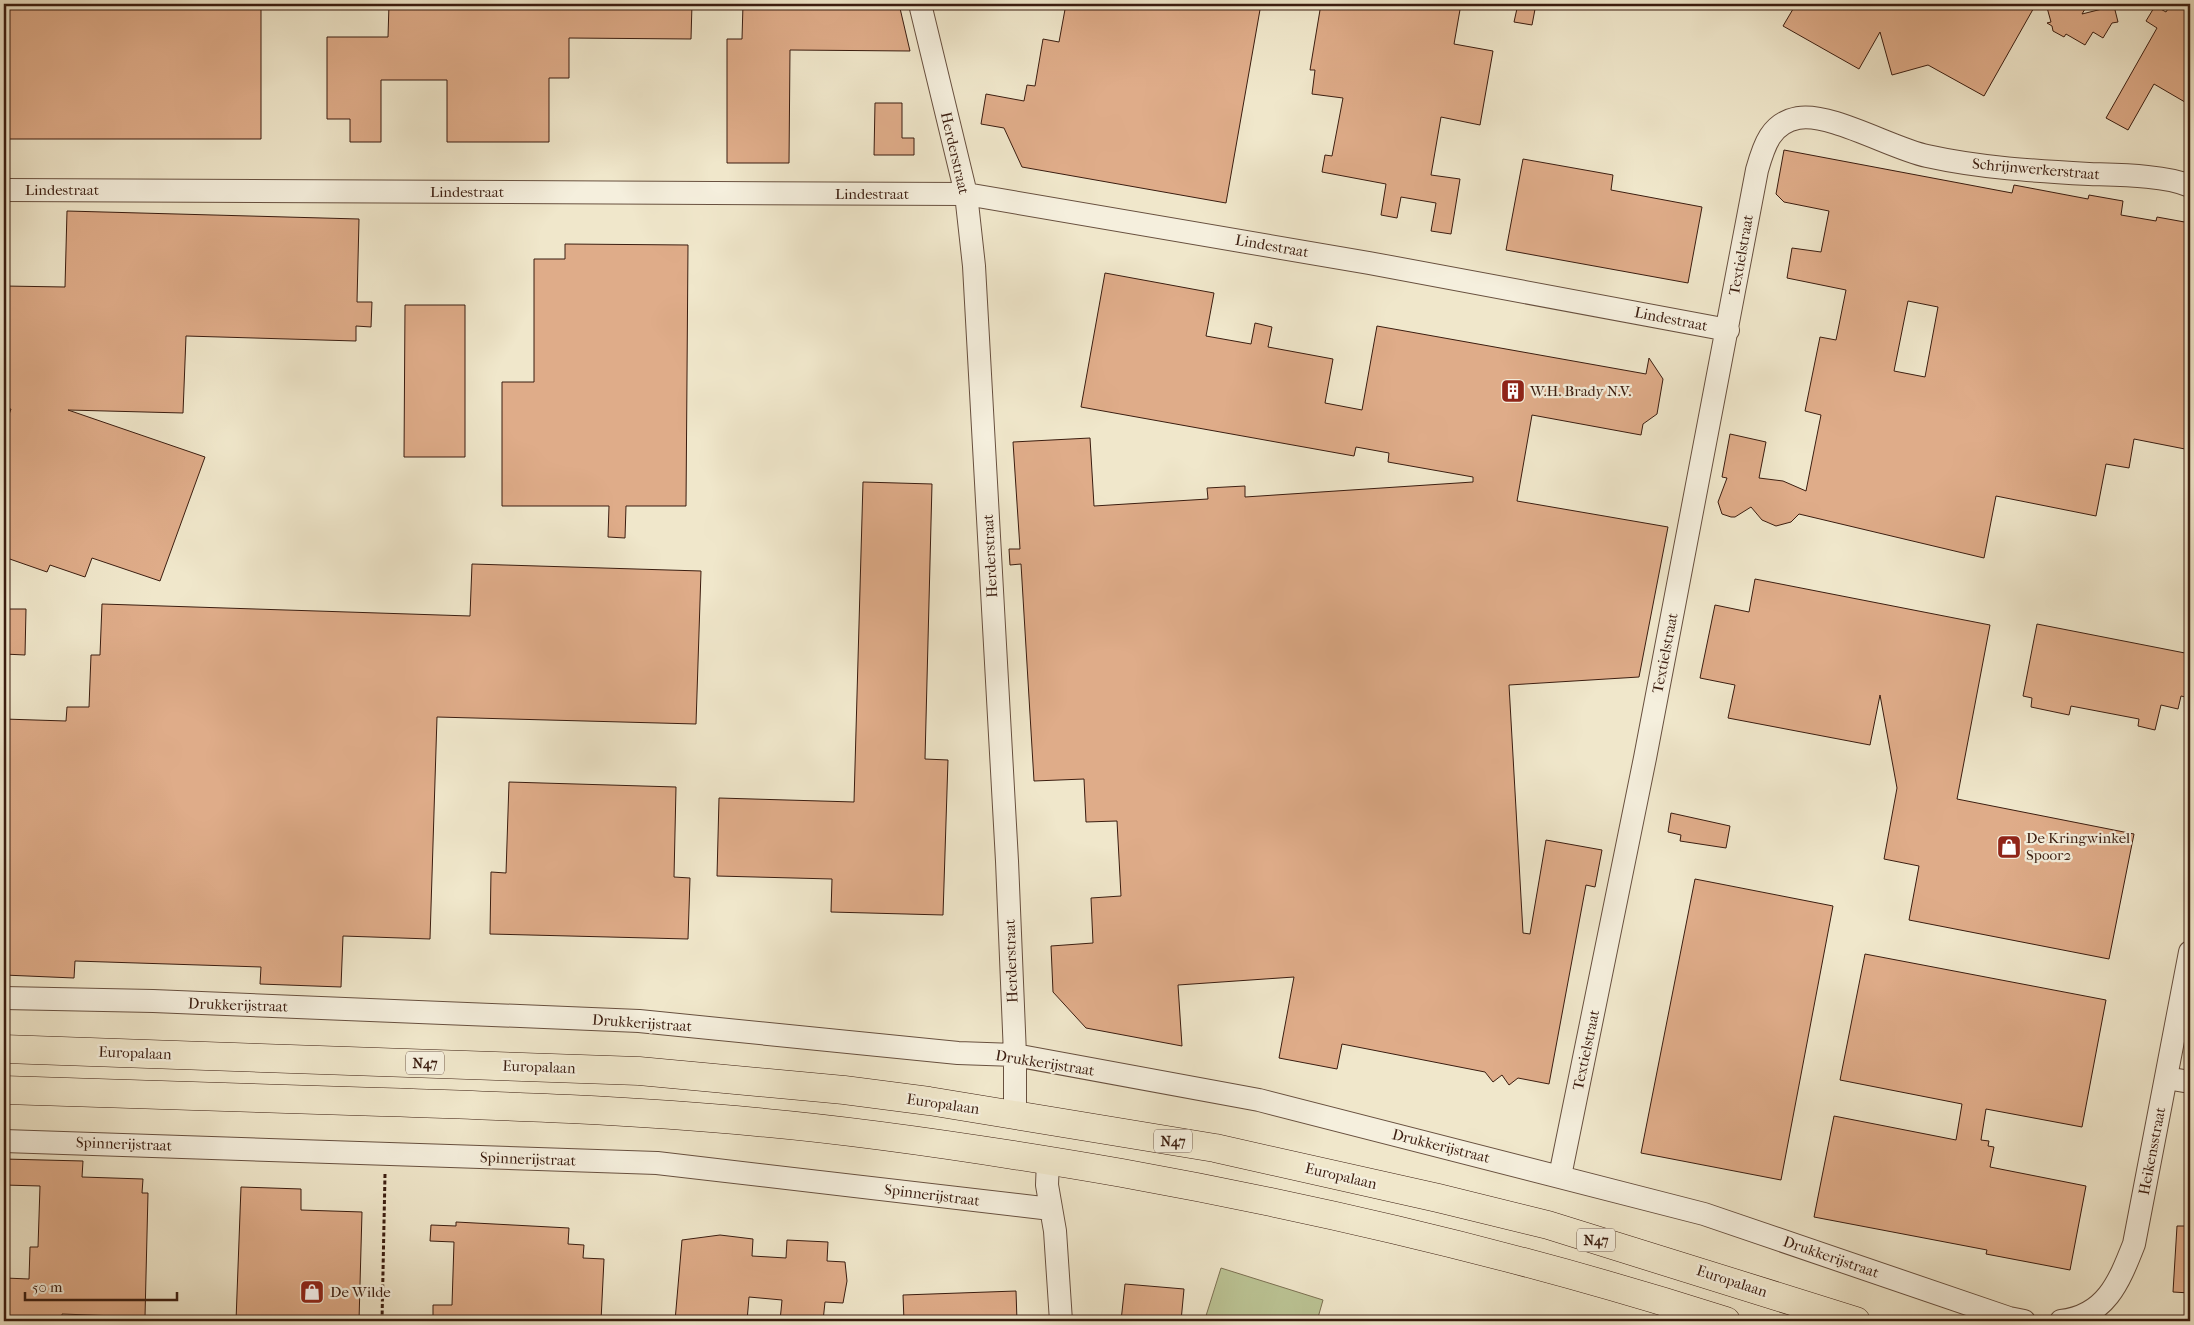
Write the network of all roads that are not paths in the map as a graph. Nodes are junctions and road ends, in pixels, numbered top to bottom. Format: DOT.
graph roads {
  1 [pos="920,4"];
  2 [pos="1773,130"];
  3 [pos="2190,186"];
  4 [pos="4,190"];
  5 [pos="966,194"];
  6 [pos="1728,330"];
  7 [pos="2190,952"];
  8 [pos="4,998"];
  9 [pos="4,1049"];
  10 [pos="1015,1055"];
  11 [pos="2166,1078"];
  12 [pos="2190,1082"];
  13 [pos="4,1090"];
  14 [pos="1015,1115"];
  15 [pos="4,1141"];
  16 [pos="1048,1160"];
  17 [pos="1560,1176"];
  18 [pos="1051,1209"];
  19 [pos="1061,1321"];
  20 [pos="1726,1321"];
  21 [pos="1856,1321"];
  22 [pos="2024,1321"];
  23 [pos="2066,1321"];
  1 -- 5 [label="street, Herderstraat"];
  2 -- 3 [label="street, Schrijnwerkerstraat"];
  2 -- 6 [label="street, Textielstraat"];
  4 -- 5 [label="street, Lindestraat"];
  5 -- 6 [label="street, Lindestraat"];
  5 -- 10 [label="street, Herderstraat"];
  6 -- 17 [label="street, Textielstraat"];
  7 -- 11 [label="street, Heikensstraat"];
  8 -- 10 [label="street, Drukkerijstraat"];
  9 -- 14 [label="highway, Europalaan / N47"];
  10 -- 14 [label="street, Herderstraat"];
  10 -- 17 [label="street, Drukkerijstraat"];
  11 -- 12 [label="street"];
  11 -- 23 [label="street, Heikensstraat"];
  13 -- 16 [label="highway"];
  14 -- 21 [label="highway, Europalaan / N47"];
  15 -- 18 [label="street, Spinnerijstraat"];
  16 -- 18 [label="street"];
  16 -- 20 [label="highway"];
  17 -- 22 [label="street, Drukkerijstraat"];
  18 -- 19 [label="street"];
}
